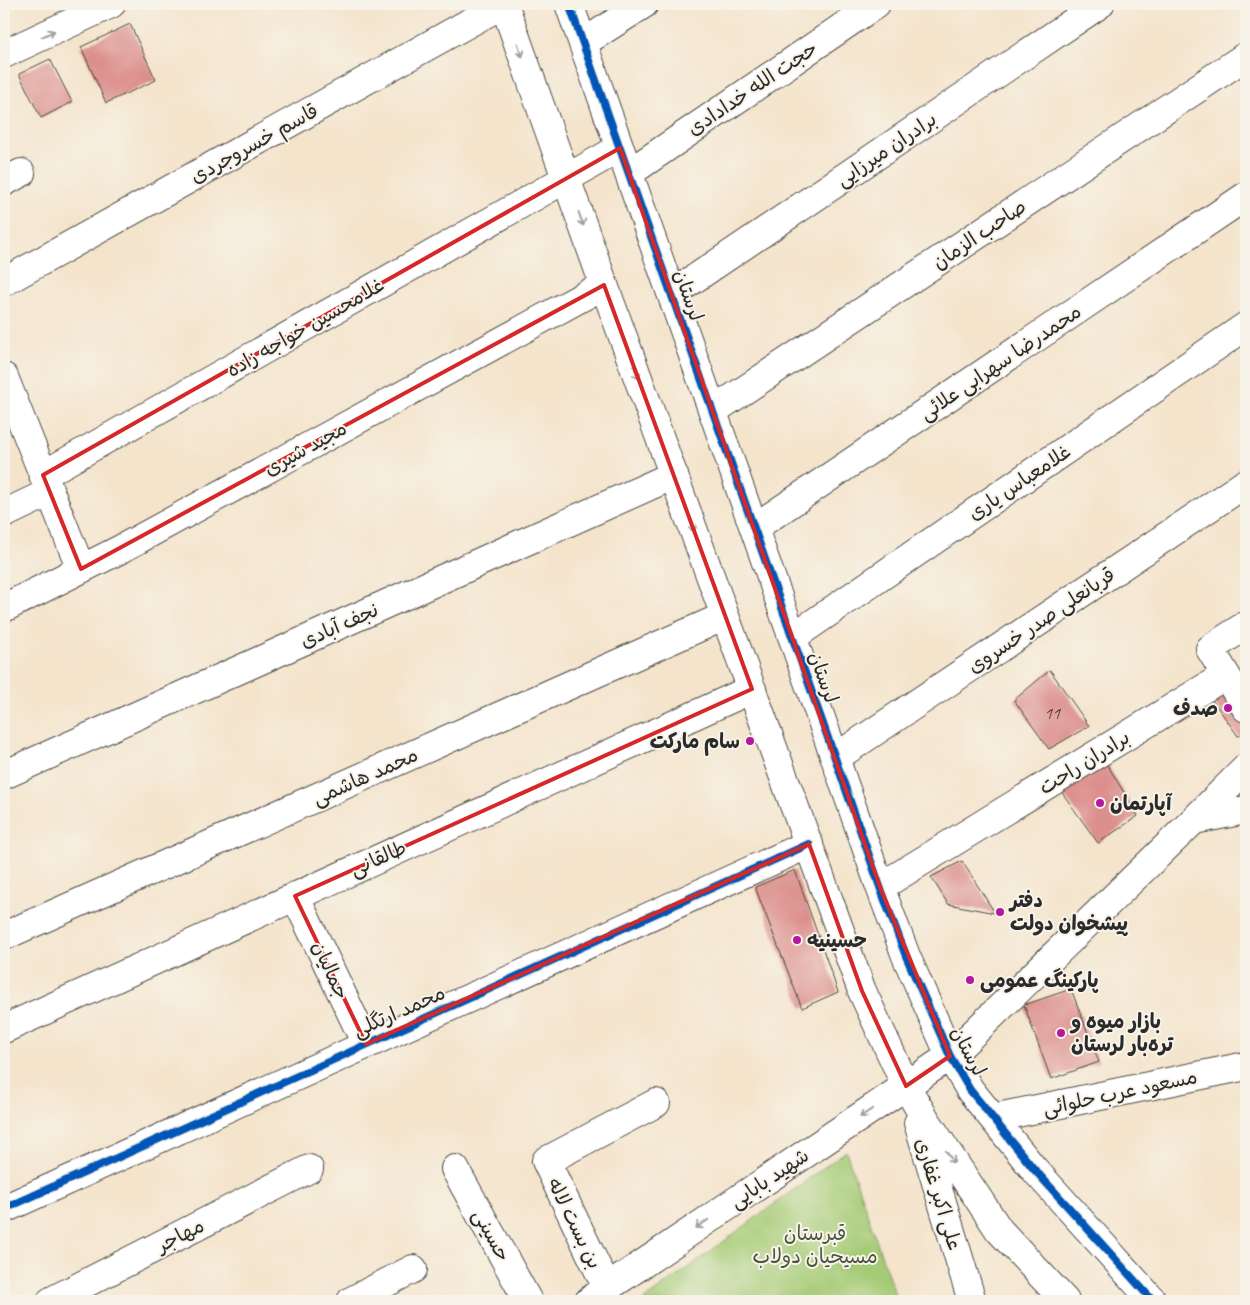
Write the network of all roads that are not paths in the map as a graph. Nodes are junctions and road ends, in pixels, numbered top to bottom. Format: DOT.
graph roads {
  1 [pos="111,4"];
  2 [pos="504,4"];
  3 [pos="569,4"];
  4 [pos="644,4"];
  5 [pos="876,4"];
  6 [pos="1100,4"];
  7 [pos="583,43"];
  8 [pos="4,54"];
  9 [pos="1246,56"];
  10 [pos="624,160"];
  11 [pos="566,178"];
  12 [pos="1246,196"];
  13 [pos="4,282"];
  14 [pos="604,284"];
  15 [pos="672,294"];
  16 [pos="1246,326"];
  17 [pos="4,377"];
  18 [pos="713,411"];
  19 [pos="674,476"];
  20 [pos="1246,483"];
  21 [pos="47,484"];
  22 [pos="4,514"];
  23 [pos="754,528"];
  24 [pos="81,570"];
  25 [pos="4,608"];
  26 [pos="725,616"];
  27 [pos="1246,625"];
  28 [pos="792,637"];
  29 [pos="1226,675"];
  30 [pos="752,689"];
  31 [pos="1246,708"];
  32 [pos="835,758"];
  33 [pos="1246,768"];
  34 [pos="4,775"];
  35 [pos="1246,810"];
  36 [pos="1194,820"];
  37 [pos="809,844"];
  38 [pos="880,887"];
  39 [pos="295,896"];
  40 [pos="4,936"];
  41 [pos="4,1028"];
  42 [pos="366,1044"];
  43 [pos="950,1056"];
  44 [pos="1246,1066"];
  45 [pos="906,1086"];
  46 [pos="656,1103"];
  47 [pos="993,1118"];
  48 [pos="309,1169"];
  49 [pos="456,1169"];
  50 [pos="4,1209"];
  51 [pos="412,1269"];
  52 [pos="598,1295"];
  53 [pos="358,1300"];
  54 [pos="51,1301"];
  55 [pos="528,1301"];
  56 [pos="972,1301"];
  57 [pos="1064,1301"];
  58 [pos="1153,1301"];
  8 -- 1 [label="street, one-way"];
  2 -- 11 [label="street, one-way"];
  2 -- 13 [label="street, قاسم خسروجردی"];
  3 -- 7 [label="street, لرستان"];
  4 -- 7 [label="street"];
  5 -- 10 [label="street, حجت الله خدادادی"];
  6 -- 15 [label="street, برادران میرزایی"];
  7 -- 10 [label="street, لرستان"];
  9 -- 18 [label="street, صاحب الزمان"];
  10 -- 11 [label="street, حجت الله خدادادی"];
  10 -- 15 [label="street, لرستان"];
  11 -- 14 [label="street, one-way"];
  11 -- 21 [label="street, غلامحسین خواجه زاده"];
  12 -- 23 [label="street, محمدرضا سهرابی علائی"];
  14 -- 19 [label="street, one-way"];
  14 -- 24 [label="street, مجید شیری"];
  15 -- 18 [label="street, لرستان"];
  16 -- 28 [label="street, غلامعباس یاری"];
  17 -- 21 [label="street"];
  18 -- 23 [label="street, لرستان"];
  19 -- 26 [label="street, one-way"];
  19 -- 34 [label="street, نجف آبادی"];
  20 -- 32 [label="street, قربانعلی صدر خسروی"];
  21 -- 22 [label="street, غلامحسین خواجه زاده"];
  21 -- 24 [label="street"];
  23 -- 28 [label="street, لرستان"];
  24 -- 25 [label="street, مجید شیری"];
  26 -- 30 [label="street"];
  26 -- 40 [label="street, محمد هاشمی"];
  27 -- 29 [label="street"];
  28 -- 32 [label="street, لرستان"];
  29 -- 31 [label="street"];
  29 -- 38 [label="street, برادران راحت"];
  30 -- 37 [label="street"];
  30 -- 39 [label="street, طالقانی"];
  32 -- 38 [label="street, لرستان"];
  33 -- 36 [label="street, شهید بابایی"];
  35 -- 36 [label="street"];
  36 -- 43 [label="street, شهید بابایی"];
  37 -- 42 [label="street, محمد ارتگلی"];
  37 -- 45 [label="street"];
  38 -- 43 [label="street, لرستان"];
  39 -- 41 [label="street, طالقانی"];
  39 -- 42 [label="street, جمالیان"];
  42 -- 50 [label="street, محمد ارتگلی"];
  43 -- 45 [label="street, شهید بابایی"];
  43 -- 47 [label="street, لرستان"];
  44 -- 47 [label="street, مسعود عرب حلوائی"];
  45 -- 52 [label="street, شهید بابایی, one-way"];
  45 -- 56 [label="street, علی اکبر غفاری"];
  45 -- 57 [label="street, one-way"];
  46 -- 52 [label="street, بن بست لاله"];
  47 -- 58 [label="street, لرستان"];
  48 -- 54 [label="street, مهاجر"];
  49 -- 55 [label="street, حسینی"];
  51 -- 53 [label="street"];
}
